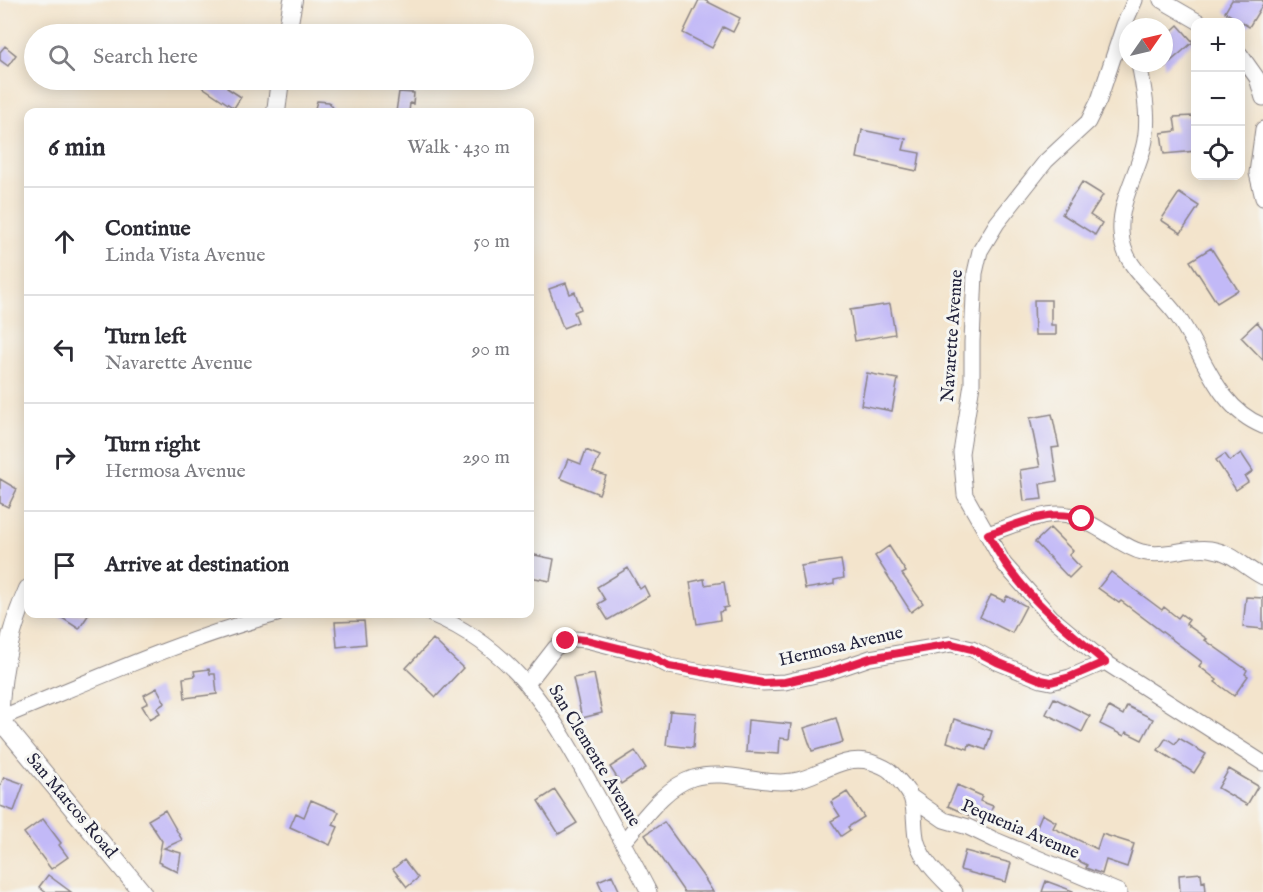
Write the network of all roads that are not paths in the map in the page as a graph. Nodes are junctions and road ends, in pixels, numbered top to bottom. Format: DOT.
graph roads {
  1 [pos="293,0"];
  2 [pos="1135,0"];
  3 [pos="1161,0"];
  4 [pos="1129,18"];
  5 [pos="1192,18"];
  6 [pos="289,24"];
  7 [pos="1119,47"];
  8 [pos="1245,61"];
  9 [pos="1140,72"];
  10 [pos="279,90"];
  11 [pos="1263,98"];
  12 [pos="276,108"];
  13 [pos="1263,129"];
  14 [pos="1263,198"];
  15 [pos="1263,426"];
  16 [pos="988,534"];
  17 [pos="1263,576"];
  18 [pos="24,600"];
  19 [pos="262,618"];
  20 [pos="440,618"];
  21 [pos="1105,662"];
  22 [pos="527,684"];
  23 [pos="0,706"];
  24 [pos="0,719"];
  25 [pos="1263,763"];
  26 [pos="911,797"];
  27 [pos="623,842"];
  28 [pos="142,892"];
  29 [pos="649,892"];
  30 [pos="955,892"];
  31 [pos="1119,892"];
  1 -- 6 [label="street"];
  2 -- 4 [label="street, Navarette Avenue"];
  3 -- 5 [label="street"];
  7 -- 16 [label="street, Navarette Avenue"];
  8 -- 11 [label="street"];
  9 -- 15 [label="street"];
  10 -- 12 [label="street"];
  13 -- 14 [label="street"];
  16 -- 17 [label="street"];
  16 -- 21 [label="street, Navarette Avenue"];
  18 -- 23 [label="street"];
  19 -- 24 [label="street"];
  20 -- 22 [label="street, San Clemente Avenue"];
  21 -- 22 [label="street, Hermosa Avenue"];
  21 -- 25 [label="street, Navarette Avenue"];
  22 -- 27 [label="street, San Clemente Avenue"];
  24 -- 28 [label="street, San Marcos Road"];
  26 -- 27 [label="street, Pequenia Avenue"];
  26 -- 30 [label="street"];
  26 -- 31 [label="street, Pequenia Avenue"];
  27 -- 29 [label="street, San Clemente Avenue"];
}
